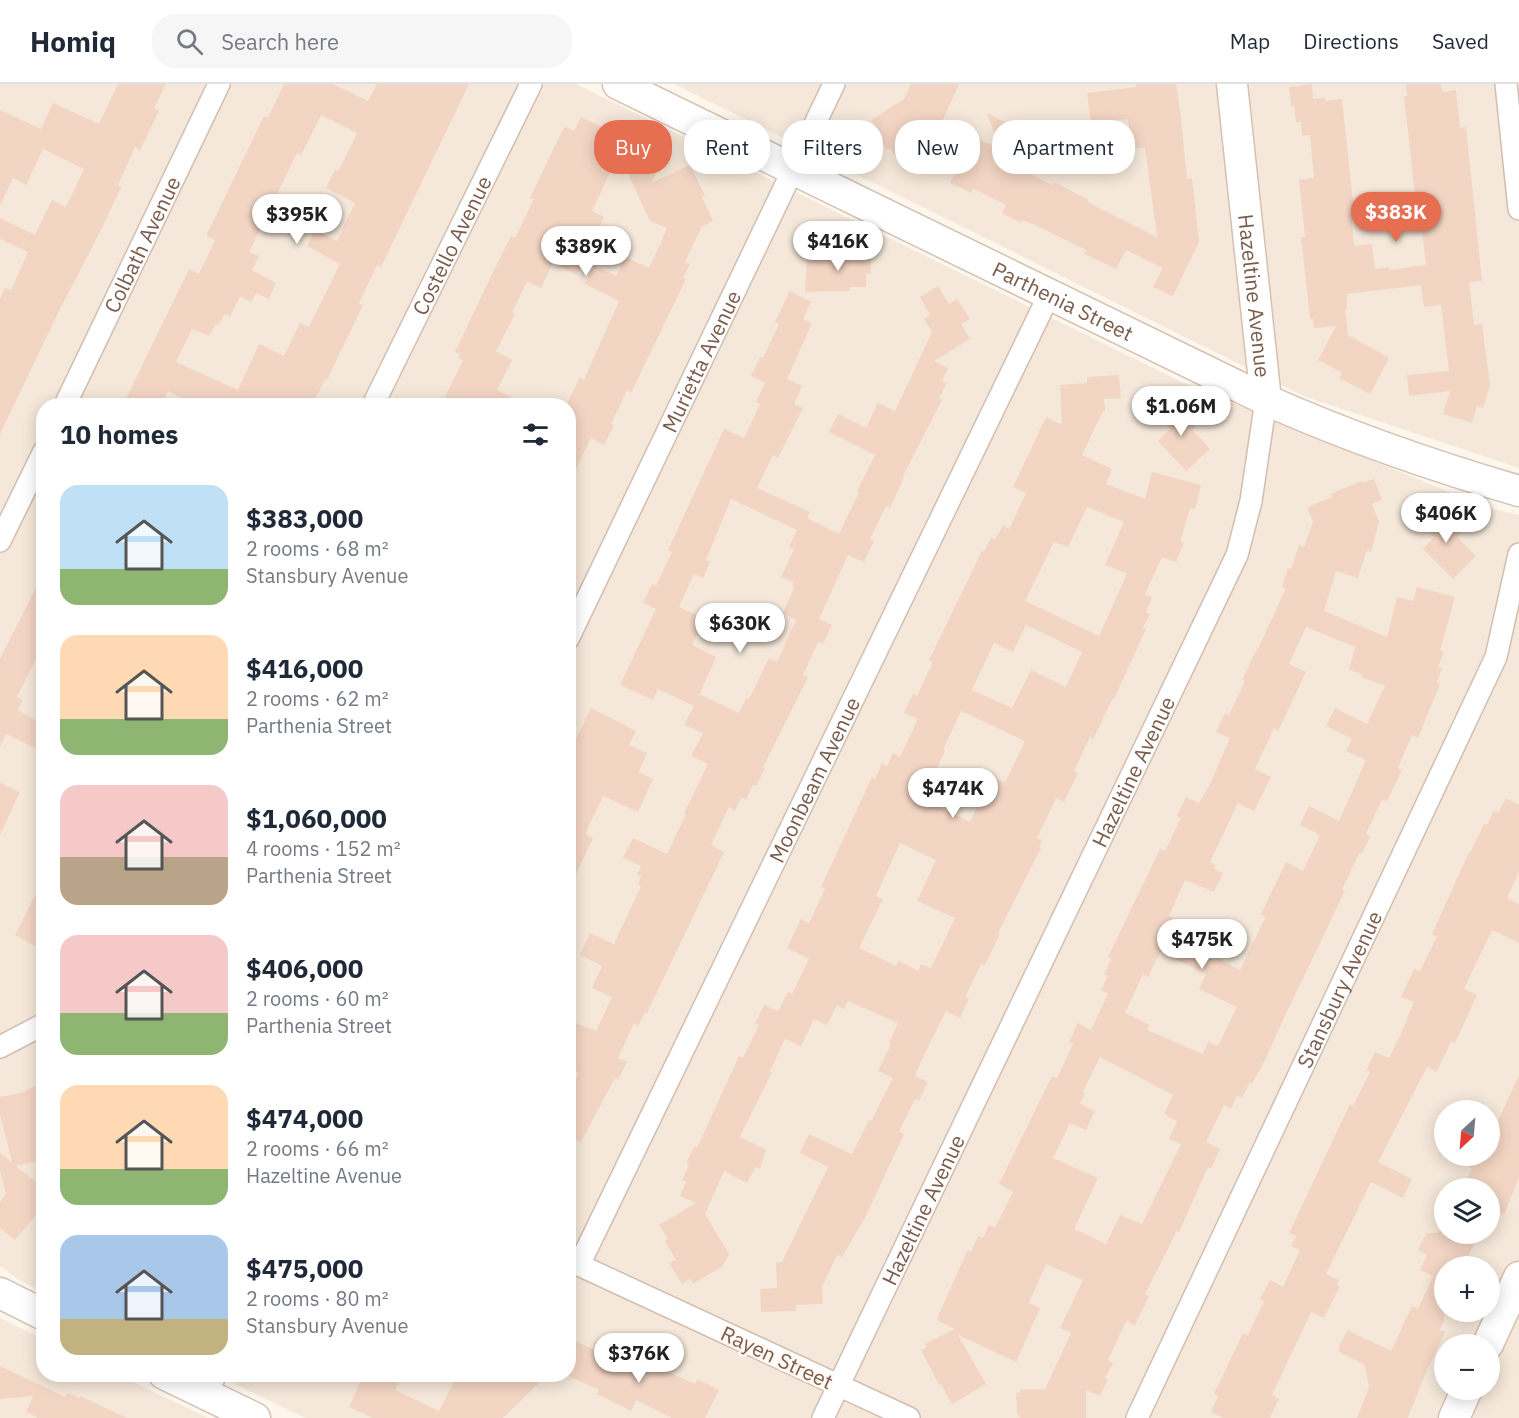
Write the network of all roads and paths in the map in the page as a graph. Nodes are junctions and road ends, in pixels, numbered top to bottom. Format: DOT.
graph roads {
  1 [pos="219,84"];
  2 [pos="531,84"];
  3 [pos="618,84"];
  4 [pos="834,84"];
  5 [pos="1232,84"];
  6 [pos="1506,84"];
  7 [pos="817,120"];
  8 [pos="782,163"];
  9 [pos="792,174"];
  10 [pos="804,174"];
  11 [pos="1519,209"];
  12 [pos="1049,295"];
  13 [pos="68,398"];
  14 [pos="376,398"];
  15 [pos="1266,400"];
  16 [pos="36,467"];
  17 [pos="1519,491"];
  18 [pos="0,541"];
  19 [pos="1519,554"];
  20 [pos="576,622"];
  21 [pos="36,1028"];
  22 [pos="0,1047"];
  23 [pos="579,1265"];
  24 [pos="1519,1276"];
  25 [pos="0,1293"];
  26 [pos="36,1311"];
  27 [pos="1493,1334"];
  28 [pos="211,1384"];
  29 [pos="838,1386"];
  30 [pos="1462,1400"];
  31 [pos="255,1418"];
  32 [pos="823,1418"];
  33 [pos="909,1418"];
  34 [pos="1137,1418"];
  35 [pos="1454,1418"];
  1 -- 13 [label="street, Colbath Avenue"];
  2 -- 14 [label="street, Costello Avenue"];
  3 -- 8 [label="street, Parthenia Street"];
  4 -- 7 [label="street, Murietta Avenue"];
  5 -- 15 [label="street, Hazeltine Avenue"];
  6 -- 11 [label="street"];
  9 -- 20 [label="street, Murietta Avenue"];
  10 -- 12 [label="street, Parthenia Street"];
  12 -- 15 [label="street, Parthenia Street"];
  12 -- 23 [label="street, Moonbeam Avenue"];
  15 -- 17 [label="street, Parthenia Street"];
  15 -- 29 [label="street, Hazeltine Avenue"];
  16 -- 18 [label="street"];
  19 -- 34 [label="street, Stansbury Avenue"];
  21 -- 22 [label="street"];
  23 -- 29 [label="street, Rayen Street"];
  24 -- 27 [label="street"];
  25 -- 26 [label="street"];
  28 -- 31 [label="street"];
  29 -- 32 [label="street, Hazeltine Avenue"];
  29 -- 33 [label="street, Rayen Street"];
  30 -- 35 [label="street"];
}
